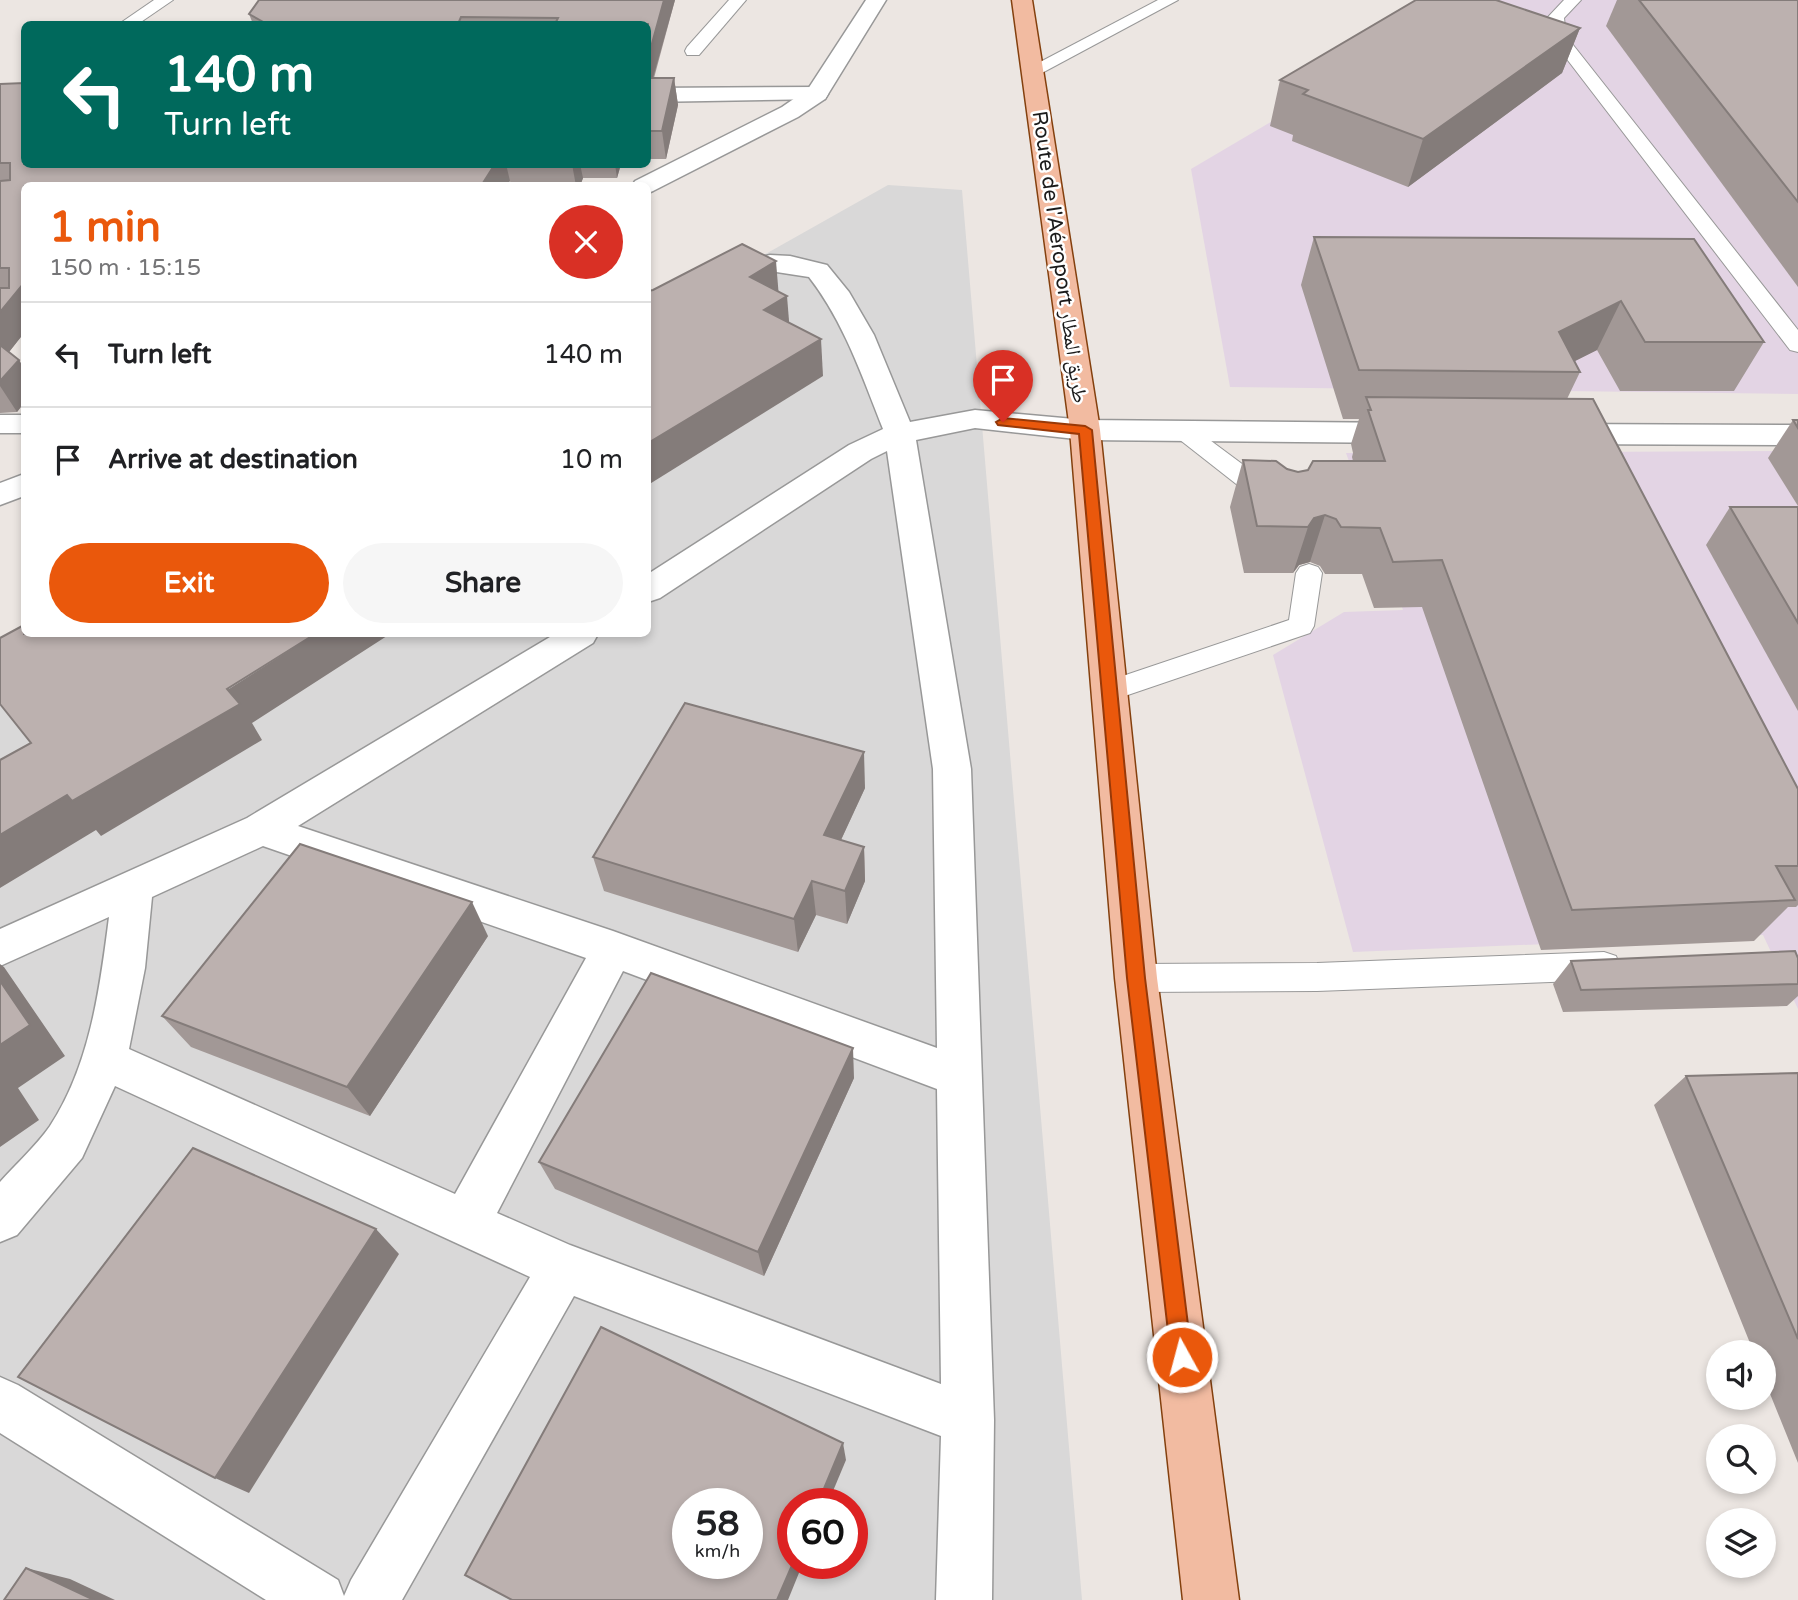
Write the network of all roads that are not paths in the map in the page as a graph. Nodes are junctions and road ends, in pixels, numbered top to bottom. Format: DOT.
graph roads {
  1 [pos="165,0"];
  2 [pos="738,0"];
  3 [pos="876,0"];
  4 [pos="1022,0"];
  5 [pos="1170,0"];
  6 [pos="1573,0"];
  7 [pos="132,21"];
  8 [pos="693,51"];
  9 [pos="1034,70"];
  10 [pos="817,94"];
  11 [pos="651,95"];
  12 [pos="651,182"];
  13 [pos="651,317"];
  14 [pos="1798,345"];
  15 [pos="0,424"];
  16 [pos="21,424"];
  17 [pos="1085,430"];
  18 [pos="1183,431"];
  19 [pos="900,433"];
  20 [pos="1435,433"];
  21 [pos="1532,434"];
  22 [pos="1798,435"];
  23 [pos="21,485"];
  24 [pos="0,495"];
  25 [pos="1284,508"];
  26 [pos="1309,573"];
  27 [pos="651,588"];
  28 [pos="576,637"];
  29 [pos="1109,691"];
  30 [pos="261,829"];
  31 [pos="133,889"];
  32 [pos="0,948"];
  33 [pos="613,949"];
  34 [pos="1635,965"];
  35 [pos="1136,978"];
  36 [pos="105,1060"];
  37 [pos="961,1076"];
  38 [pos="0,1218"];
  39 [pos="465,1224"];
  40 [pos="563,1267"];
  41 [pos="0,1403"];
  42 [pos="968,1420"];
  43 [pos="318,1600"];
  44 [pos="371,1600"];
  45 [pos="964,1600"];
  46 [pos="1211,1600"];
  1 -- 7 [label="lane"];
  2 -- 8 [label="lane"];
  3 -- 10 [label="street"];
  4 -- 9 [label="main road, Route de l'Aéroport طريق المطار"];
  5 -- 9 [label="lane"];
  6 -- 14 [label="lane"];
  9 -- 17 [label="main road, Route de l'Aéroport طريق المطار"];
  10 -- 11 [label="street"];
  10 -- 12 [label="street"];
  13 -- 19 [label="street"];
  15 -- 16 [label="street"];
  17 -- 18 [label="street"];
  17 -- 19 [label="street"];
  17 -- 29 [label="main road, Route de l'Aéroport طريق المطار"];
  18 -- 20 [label="street"];
  18 -- 25 [label="lane"];
  19 -- 27 [label="street"];
  19 -- 37 [label="street"];
  21 -- 22 [label="street"];
  23 -- 24 [label="street"];
  26 -- 29 [label="lane"];
  28 -- 30 [label="street"];
  29 -- 35 [label="main road, Route de l'Aéroport طريق المطار"];
  30 -- 31 [label="street"];
  30 -- 33 [label="street"];
  31 -- 32 [label="street"];
  31 -- 36 [label="street"];
  33 -- 37 [label="street"];
  33 -- 39 [label="street"];
  34 -- 35 [label="lane"];
  35 -- 46 [label="main road, Route de l'Aéroport طريق المطار"];
  36 -- 38 [label="street"];
  36 -- 39 [label="street"];
  37 -- 42 [label="street"];
  39 -- 40 [label="street"];
  40 -- 42 [label="street"];
  40 -- 44 [label="street"];
  41 -- 43 [label="street"];
  42 -- 45 [label="street"];
}
